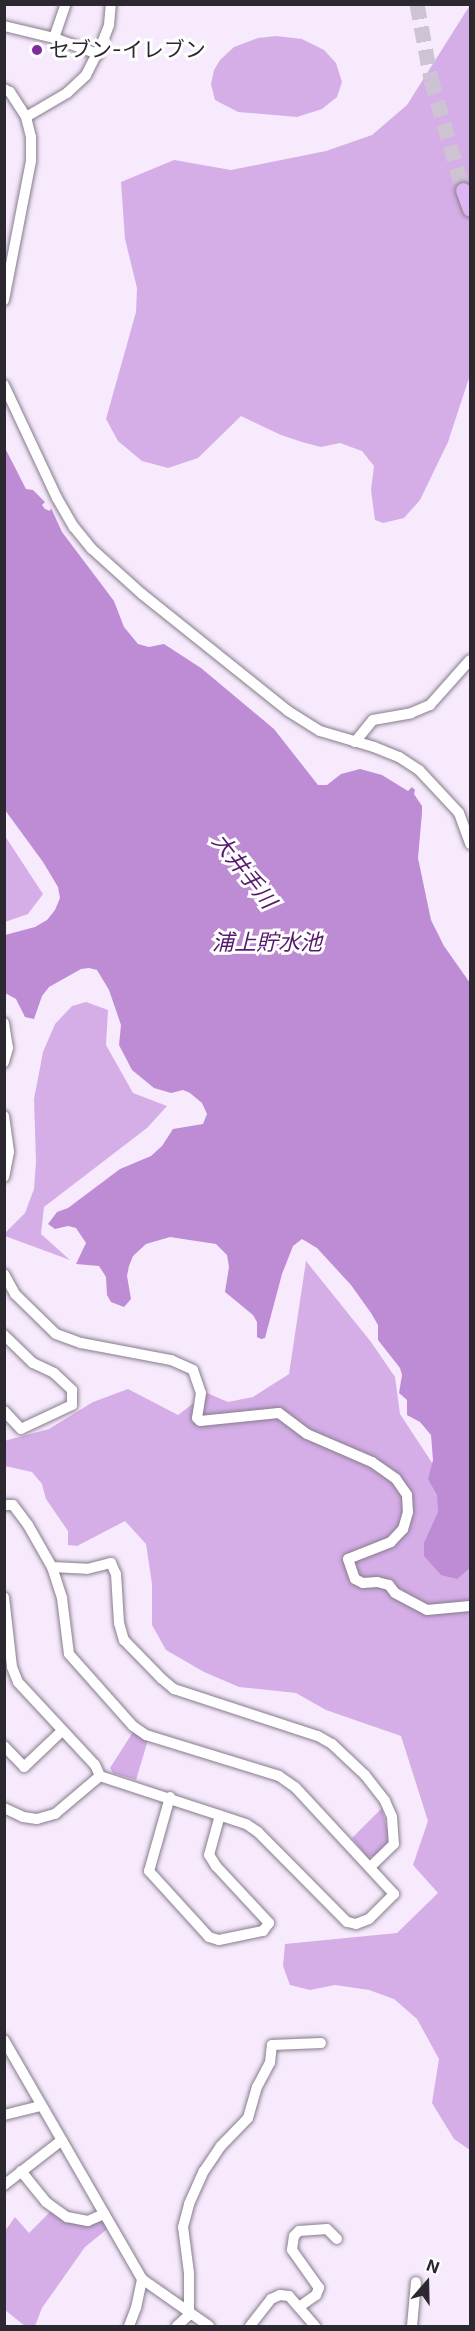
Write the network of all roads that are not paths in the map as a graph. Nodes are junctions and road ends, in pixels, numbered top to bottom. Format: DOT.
graph roads {
  1 [pos="66,4"];
  2 [pos="111,4"];
  3 [pos="4,26"];
  4 [pos="54,38"];
  5 [pos="98,54"];
  6 [pos="4,89"];
  7 [pos="26,117"];
  8 [pos="463,190"];
  9 [pos="471,209"];
  10 [pos="4,300"];
  11 [pos="4,385"];
  12 [pos="471,660"];
  13 [pos="355,742"];
  14 [pos="471,844"];
  15 [pos="4,1023"];
  16 [pos="4,1062"];
  17 [pos="4,1116"];
  18 [pos="4,1177"];
  19 [pos="4,1274"];
  20 [pos="4,1335"];
  21 [pos="4,1411"];
  22 [pos="4,1505"];
  23 [pos="52,1567"];
  24 [pos="4,1598"];
  25 [pos="471,1606"];
  26 [pos="62,1731"];
  27 [pos="4,1746"];
  28 [pos="100,1776"];
  29 [pos="170,1797"];
  30 [pos="4,1808"];
  31 [pos="220,1815"];
  32 [pos="371,1866"];
  33 [pos="4,2040"];
  34 [pos="321,2043"];
  35 [pos="41,2106"];
  36 [pos="4,2115"];
  37 [pos="62,2140"];
  38 [pos="21,2171"];
  39 [pos="4,2185"];
  40 [pos="104,2214"];
  41 [pos="337,2238"];
  42 [pos="142,2279"];
  43 [pos="416,2282"];
  44 [pos="299,2307"];
  45 [pos="189,2315"];
  46 [pos="129,2326"];
  47 [pos="177,2326"];
  48 [pos="208,2326"];
  49 [pos="250,2326"];
  50 [pos="315,2326"];
  51 [pos="412,2326"];
  1 -- 4 [label="street"];
  2 -- 5 [label="street"];
  3 -- 4 [label="street"];
  4 -- 5 [label="street"];
  5 -- 7 [label="street"];
  6 -- 7 [label="street"];
  7 -- 10 [label="street"];
  8 -- 9 [label="highway"];
  11 -- 13 [label="street"];
  12 -- 13 [label="street"];
  13 -- 14 [label="street"];
  15 -- 16 [label="street"];
  17 -- 18 [label="street"];
  19 -- 25 [label="street"];
  20 -- 21 [label="street"];
  22 -- 23 [label="street"];
  23 -- 32 [label="street"];
  23 -- 32 [label="street"];
  24 -- 26 [label="street"];
  26 -- 27 [label="street"];
  26 -- 28 [label="street"];
  28 -- 29 [label="street"];
  28 -- 30 [label="street"];
  29 -- 31 [label="street"];
  29 -- 31 [label="street"];
  31 -- 32 [label="street"];
  33 -- 35 [label="street"];
  34 -- 45 [label="street"];
  35 -- 36 [label="street"];
  35 -- 37 [label="street"];
  37 -- 38 [label="street"];
  37 -- 40 [label="street"];
  38 -- 39 [label="street"];
  38 -- 40 [label="street"];
  40 -- 42 [label="street"];
  41 -- 44 [label="street"];
  42 -- 45 [label="street"];
  42 -- 46 [label="street"];
  43 -- 51 [label="street"];
  44 -- 49 [label="street"];
  44 -- 50 [label="street"];
  45 -- 47 [label="street"];
  45 -- 48 [label="street"];
}
